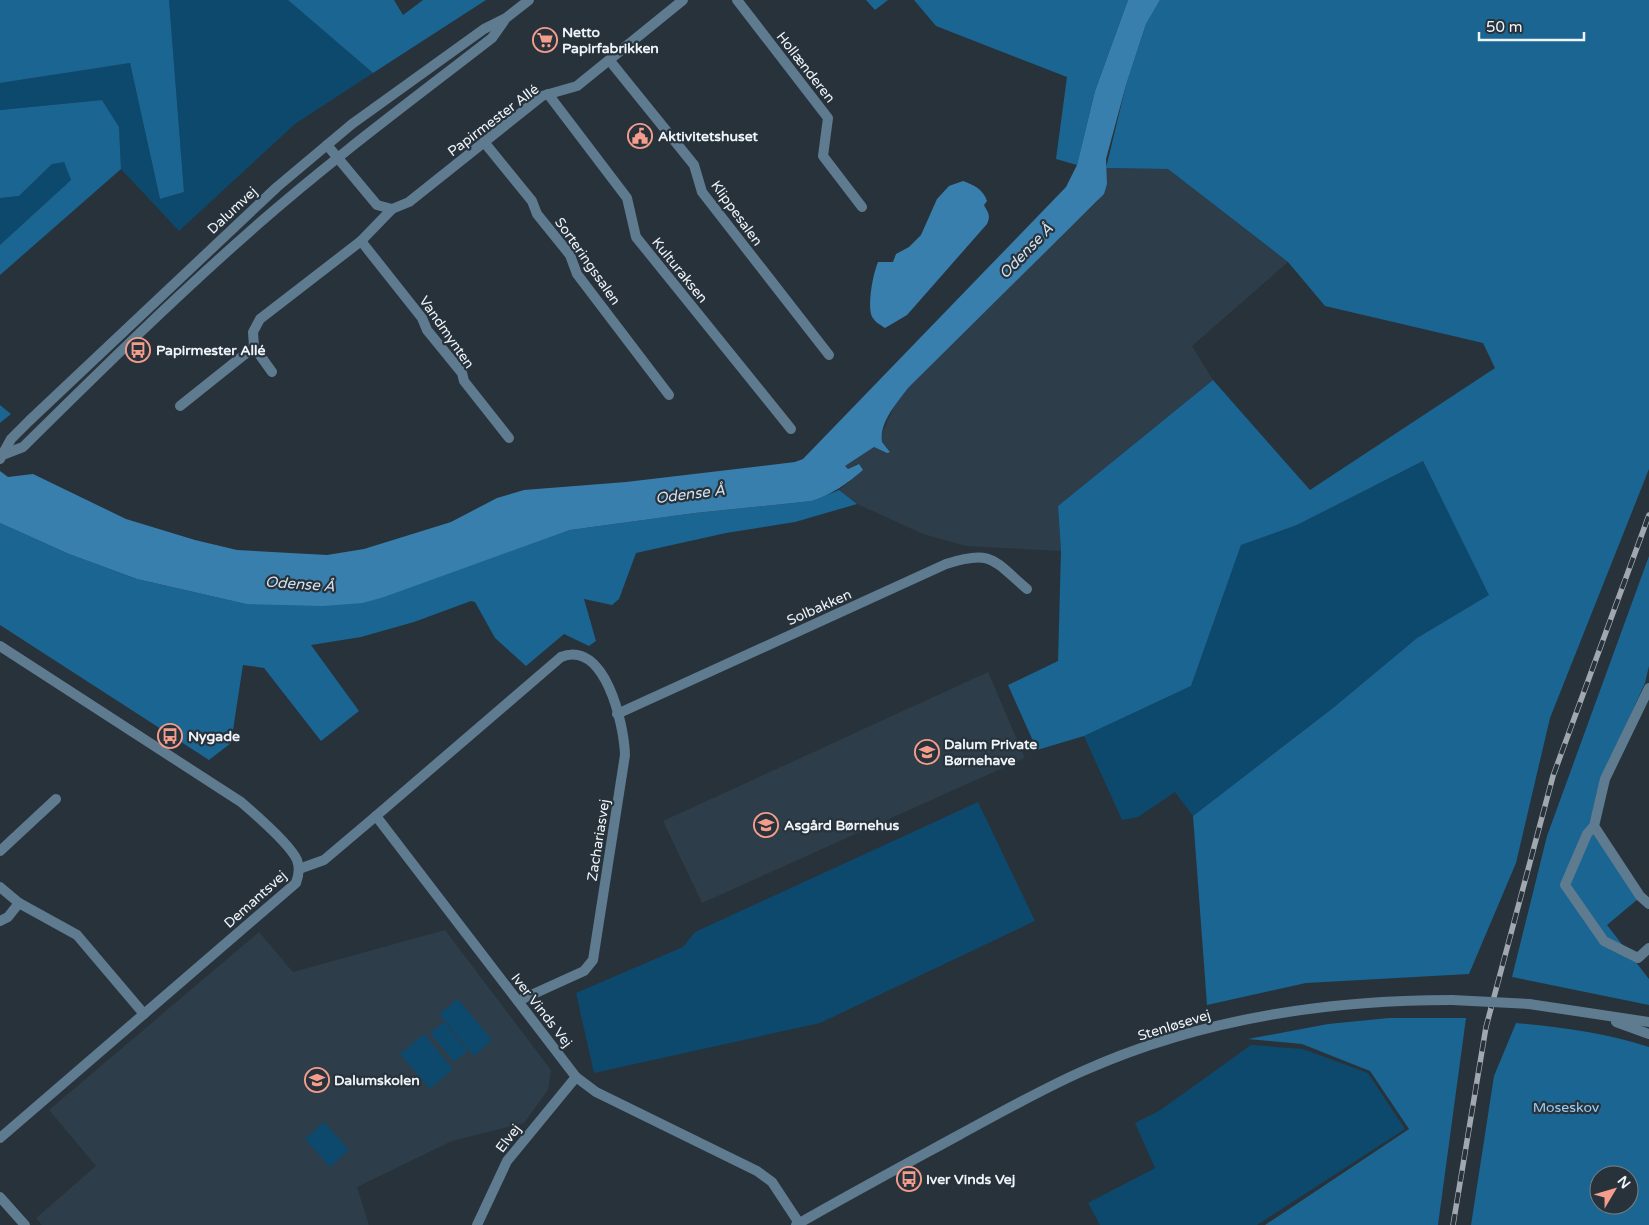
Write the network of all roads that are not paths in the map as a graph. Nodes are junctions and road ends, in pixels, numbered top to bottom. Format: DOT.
graph roads {
  1 [pos="529,0"];
  2 [pos="683,0"];
  3 [pos="737,0"];
  4 [pos="506,18"];
  5 [pos="610,61"];
  6 [pos="548,94"];
  7 [pos="484,142"];
  8 [pos="327,145"];
  9 [pos="337,158"];
  10 [pos="862,207"];
  11 [pos="392,209"];
  12 [pos="361,241"];
  13 [pos="254,347"];
  14 [pos="829,355"];
  15 [pos="272,372"];
  16 [pos="669,396"];
  17 [pos="180,406"];
  18 [pos="791,429"];
  19 [pos="509,438"];
  20 [pos="2,456"];
  21 [pos="1026,589"];
  22 [pos="0,646"];
  23 [pos="577,654"];
  24 [pos="1649,688"];
  25 [pos="617,714"];
  26 [pos="56,798"];
  27 [pos="376,816"];
  28 [pos="1594,826"];
  29 [pos="0,851"];
  30 [pos="299,869"];
  31 [pos="0,887"];
  32 [pos="19,903"];
  33 [pos="1649,904"];
  34 [pos="0,921"];
  35 [pos="1649,948"];
  36 [pos="518,1001"];
  37 [pos="144,1014"];
  38 [pos="1599,1016"];
  39 [pos="1649,1022"];
  40 [pos="1649,1028"];
  41 [pos="1649,1034"];
  42 [pos="576,1077"];
  43 [pos="0,1138"];
  44 [pos="0,1198"];
  45 [pos="798,1224"];
  46 [pos="25,1225"];
  47 [pos="477,1225"];
  1 -- 4 [label="street, Dalumvej"];
  2 -- 5 [label="street, Papirmester Allé"];
  3 -- 10 [label="street, Hollænderen"];
  4 -- 8 [label="street, Dalumvej"];
  4 -- 9 [label="street, Dalumvej"];
  5 -- 6 [label="street, Papirmester Allé"];
  5 -- 14 [label="street, Klippesalen"];
  6 -- 7 [label="street, Papirmester Allé"];
  6 -- 18 [label="street, Kulturaksen"];
  7 -- 11 [label="street, Papirmester Allé"];
  7 -- 16 [label="street, Sorteringssalen"];
  8 -- 9 [label="street"];
  8 -- 20 [label="street, Dalumvej"];
  9 -- 11 [label="street"];
  9 -- 20 [label="street, Dalumvej"];
  11 -- 12 [label="street, Papirmester Allé"];
  12 -- 13 [label="street, Papirmester Allé"];
  12 -- 19 [label="street, Vandmynten"];
  13 -- 15 [label="street"];
  13 -- 17 [label="street"];
  21 -- 25 [label="street, Solbakken"];
  22 -- 30 [label="street"];
  23 -- 25 [label="street, Zachariasvej"];
  23 -- 27 [label="street, Demantsvej"];
  24 -- 28 [label="street"];
  25 -- 36 [label="street, Zachariasvej"];
  26 -- 29 [label="street"];
  27 -- 30 [label="street, Demantsvej"];
  27 -- 36 [label="street, Iver Vinds Vej"];
  28 -- 33 [label="street"];
  28 -- 35 [label="street"];
  30 -- 37 [label="street, Demantsvej"];
  31 -- 32 [label="street"];
  32 -- 34 [label="street"];
  32 -- 37 [label="street"];
  36 -- 42 [label="street, Iver Vinds Vej"];
  37 -- 43 [label="street, Demantsvej"];
  38 -- 39 [label="street, Stenløsevej"];
  38 -- 40 [label="street"];
  38 -- 41 [label="street, Stenløsevej"];
  38 -- 45 [label="street, Stenløsevej, bridge"];
  42 -- 45 [label="street, Iver Vinds Vej"];
  42 -- 47 [label="street, Elvej"];
  44 -- 46 [label="street"];
}
